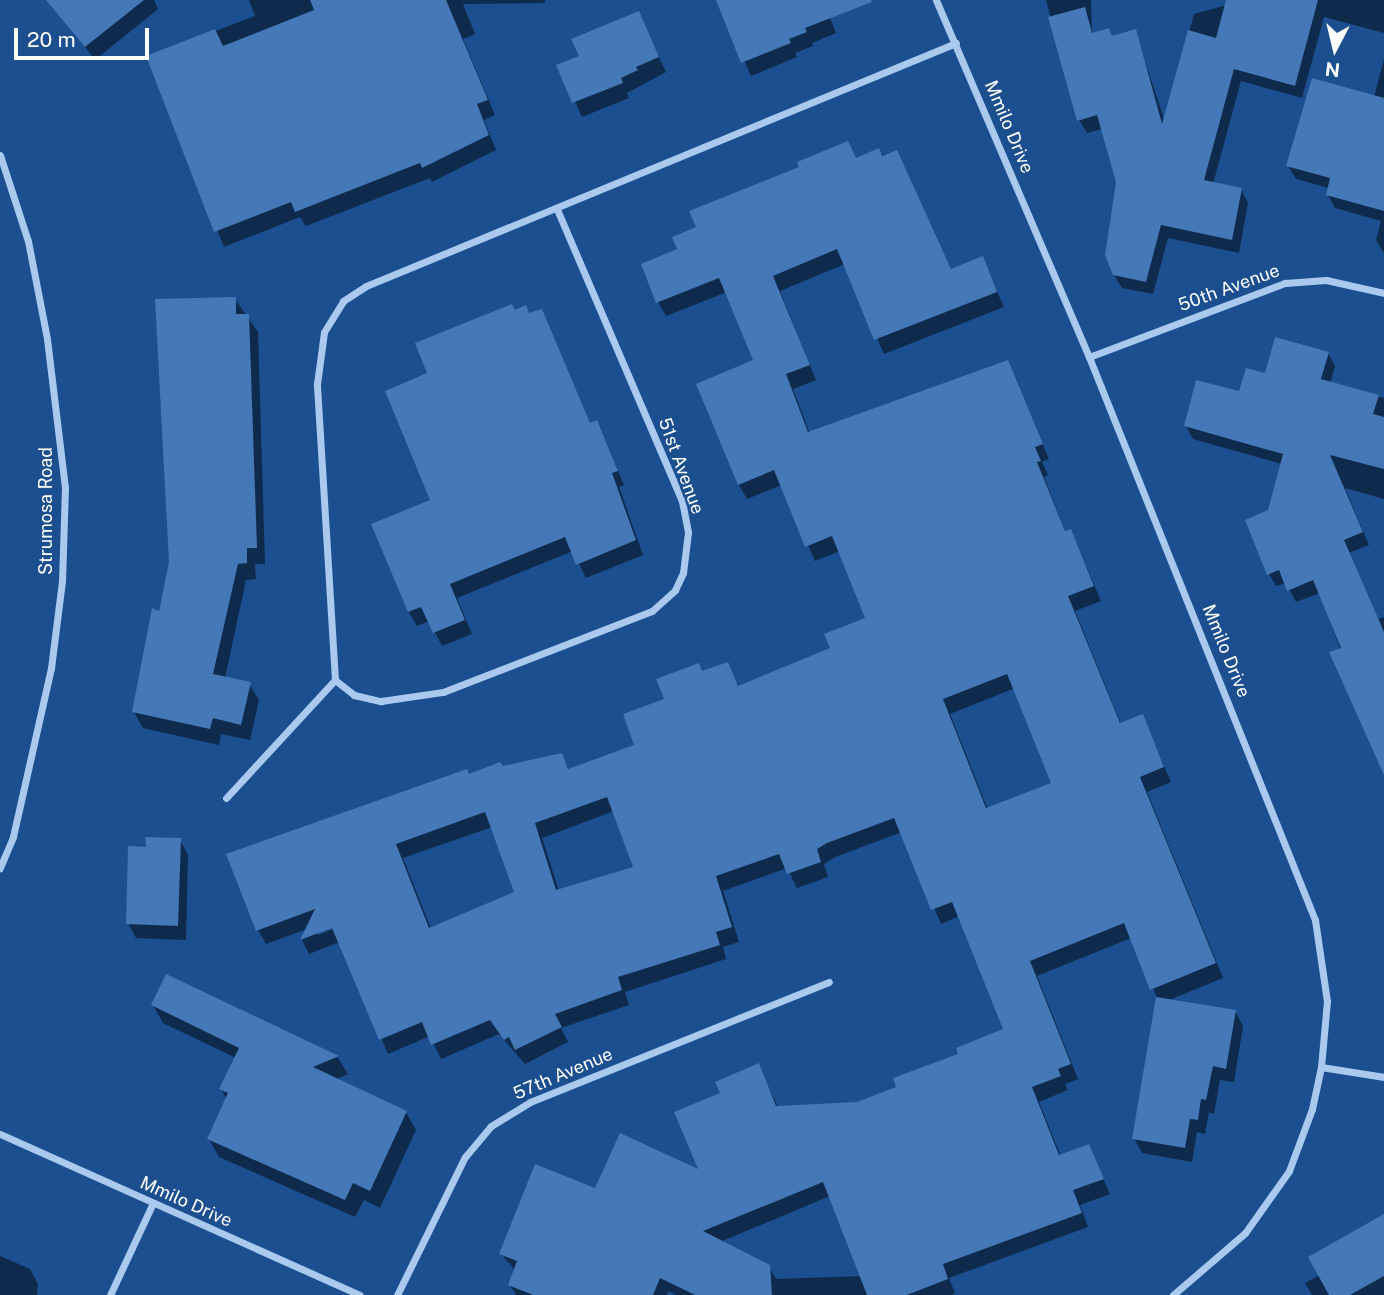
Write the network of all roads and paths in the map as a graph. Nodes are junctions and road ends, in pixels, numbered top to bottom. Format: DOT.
graph roads {
  1 [pos="936,0"];
  2 [pos="956,43"];
  3 [pos="0,155"];
  4 [pos="557,209"];
  5 [pos="1384,293"];
  6 [pos="1089,357"];
  7 [pos="335,680"];
  8 [pos="226,798"];
  9 [pos="0,868"];
  10 [pos="829,982"];
  11 [pos="1321,1067"];
  12 [pos="1384,1077"];
  13 [pos="0,1133"];
  14 [pos="152,1205"];
  15 [pos="110,1295"];
  16 [pos="360,1295"];
  17 [pos="397,1295"];
  18 [pos="1173,1295"];
  1 -- 2 [label="street, Mmilo Drive"];
  2 -- 4 [label="street"];
  2 -- 6 [label="street, Mmilo Drive"];
  3 -- 9 [label="street, Strumosa Road"];
  4 -- 7 [label="street"];
  4 -- 7 [label="street, 51st Avenue"];
  5 -- 6 [label="street, 50th Avenue"];
  6 -- 11 [label="street, Mmilo Drive"];
  7 -- 8 [label="street"];
  10 -- 17 [label="street, 57th Avenue"];
  11 -- 12 [label="street"];
  11 -- 18 [label="street, Mmilo Drive"];
  13 -- 14 [label="street, Mmilo Drive"];
  14 -- 15 [label="street"];
  14 -- 16 [label="street, Mmilo Drive"];
}
